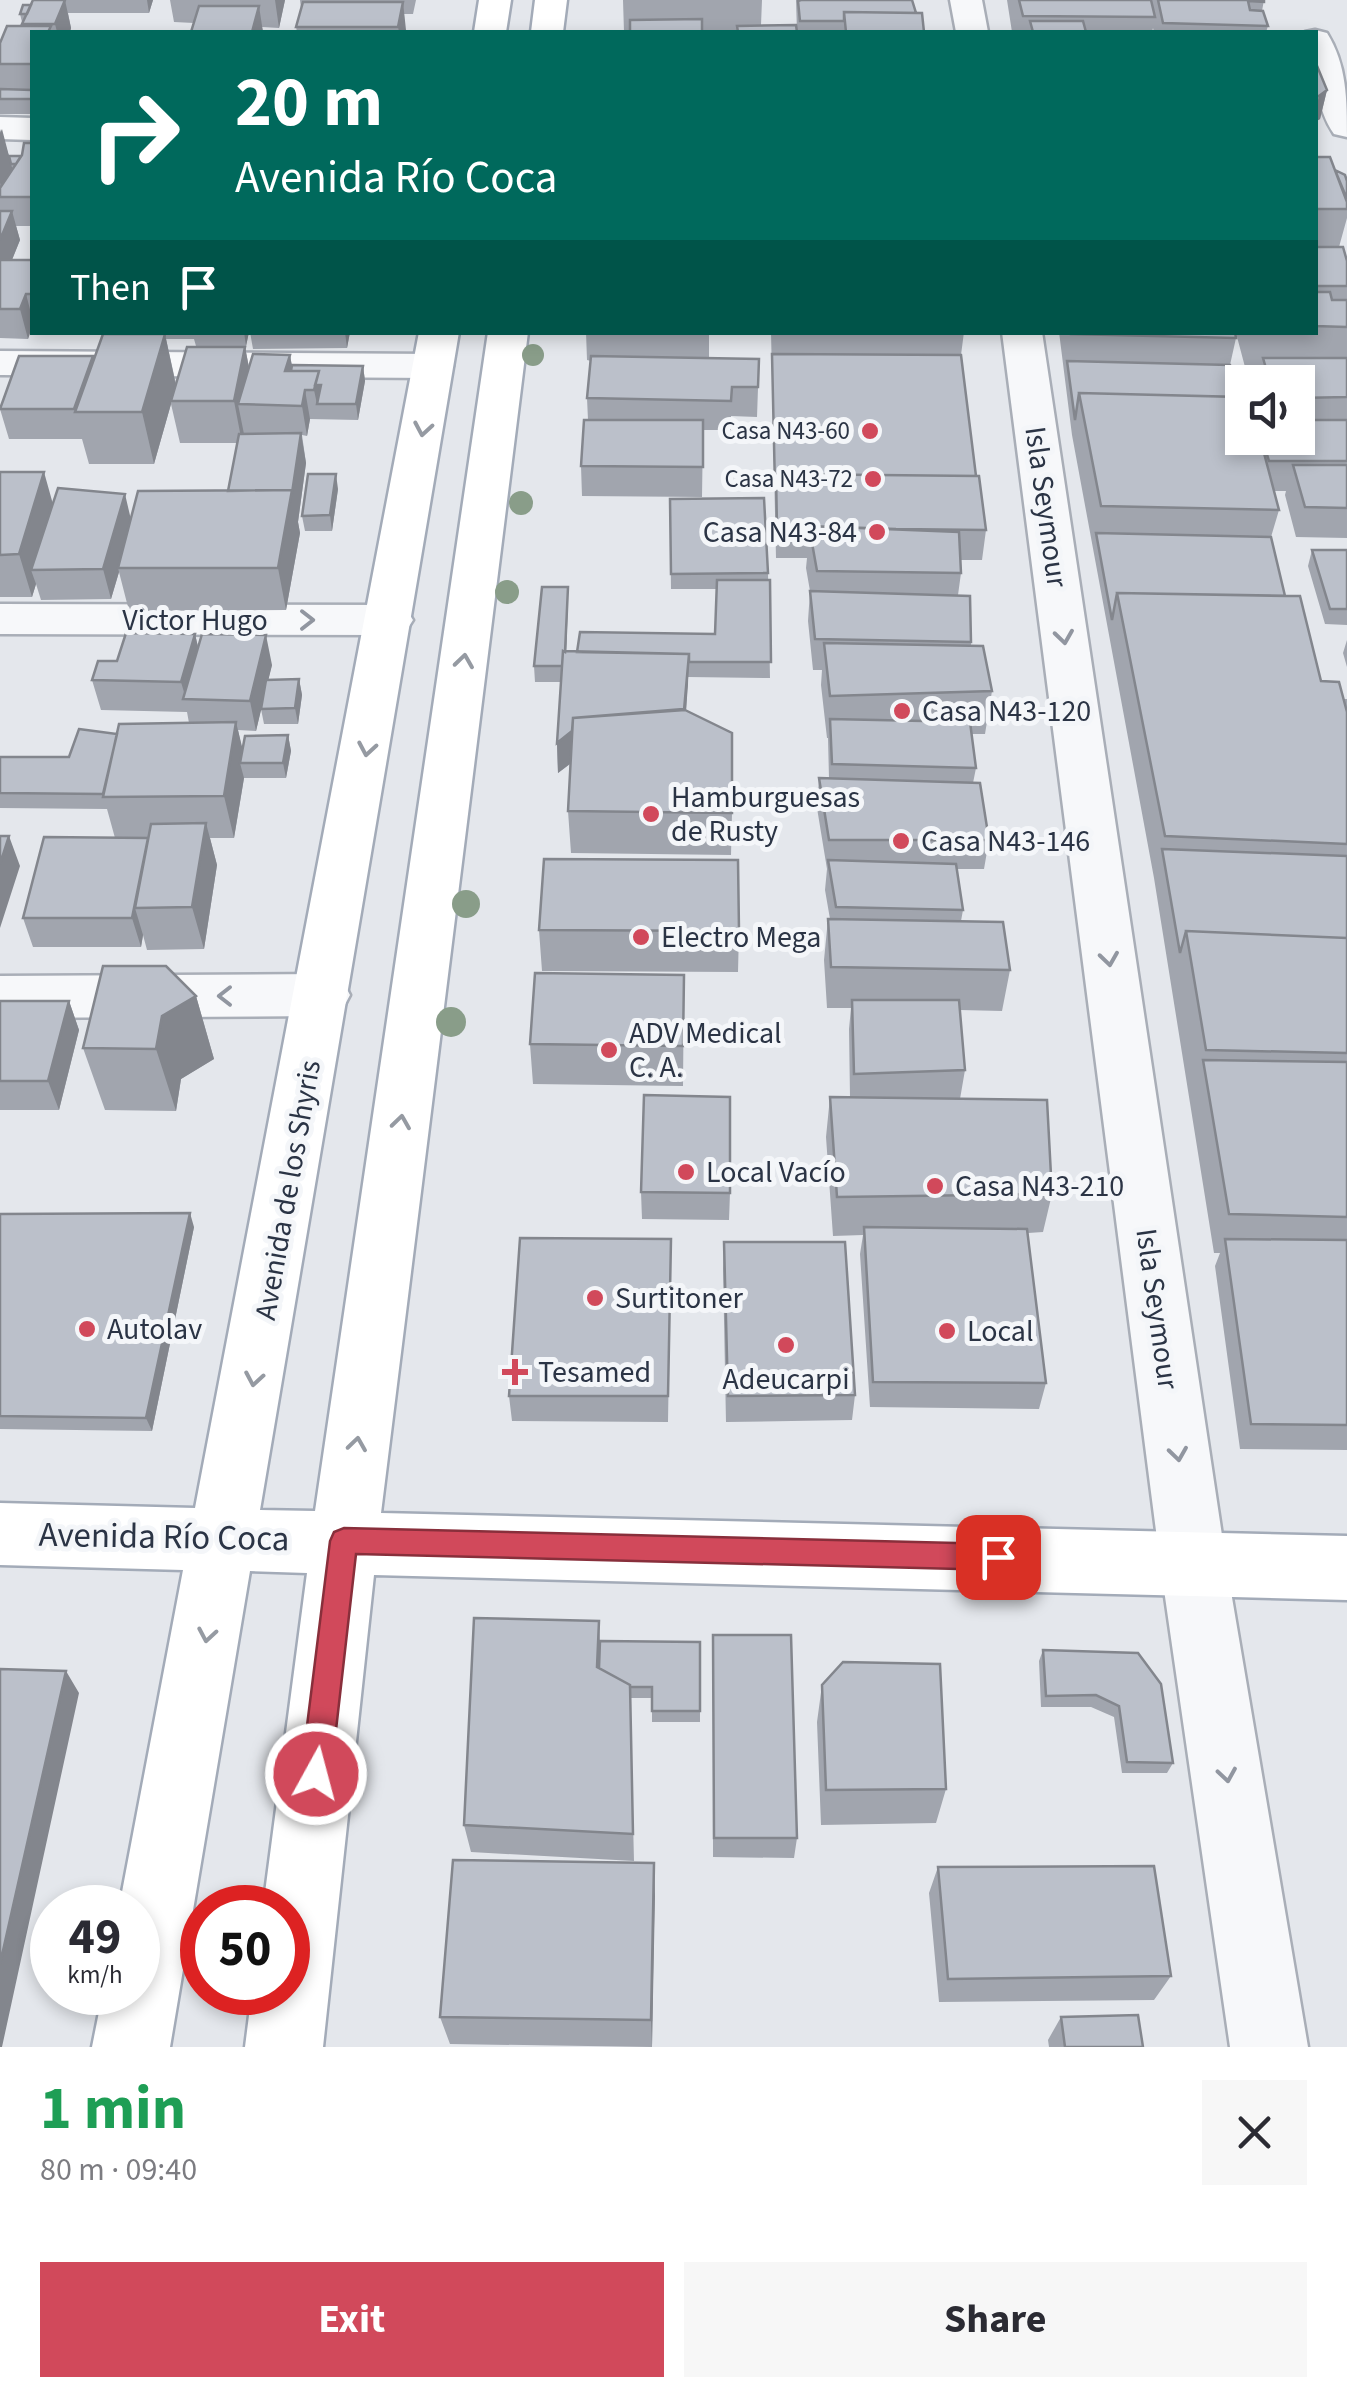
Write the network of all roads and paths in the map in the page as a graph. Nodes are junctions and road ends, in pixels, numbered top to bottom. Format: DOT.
graph roads {
  1 [pos="495,0"];
  2 [pos="551,0"];
  3 [pos="966,0"];
  4 [pos="490,30"];
  5 [pos="548,30"];
  6 [pos="972,30"];
  7 [pos="1318,49"];
  8 [pos="1347,126"];
  9 [pos="0,128"];
  10 [pos="30,129"];
  11 [pos="1318,149"];
  12 [pos="0,150"];
  13 [pos="30,150"];
  14 [pos="1347,150"];
  15 [pos="508,335"];
  16 [pos="1022,335"];
  17 [pos="436,350"];
  18 [pos="0,363"];
  19 [pos="0,620"];
  20 [pos="390,620"];
  21 [pos="322,996"];
  22 [pos="0,997"];
  23 [pos="0,1534"];
  24 [pos="225,1540"];
  25 [pos="344,1541"];
  26 [pos="1193,1562"];
  27 [pos="1347,1568"];
  28 [pos="131,2047"];
  29 [pos="284,2047"];
  30 [pos="1268,2047"];
  1 -- 4 [label="main road"];
  2 -- 5 [label="main road"];
  3 -- 6 [label="street"];
  7 -- 8 [label="street"];
  9 -- 10 [label="street"];
  11 -- 14 [label="street"];
  12 -- 13 [label="street"];
  25 -- 15 [label="main road, one-way"];
  16 -- 26 [label="street, Isla Seymour, one-way"];
  17 -- 18 [label="street"];
  17 -- 20 [label="main road, Avenida de los Shyris, one-way"];
  19 -- 20 [label="street, Victor Hugo, one-way"];
  20 -- 21 [label="main road, Avenida de los Shyris, one-way"];
  21 -- 22 [label="street, one-way"];
  21 -- 24 [label="main road, Avenida de los Shyris, one-way"];
  23 -- 24 [label="main road, Avenida Río Coca"];
  24 -- 25 [label="main road, Avenida Río Coca"];
  24 -- 28 [label="main road, Avenida de los Shyris, one-way"];
  25 -- 26 [label="main road, Avenida Río Coca"];
  25 -- 29 [label="main road"];
  26 -- 27 [label="main road, Avenida Río Coca"];
  26 -- 30 [label="street, Isla Seymour, one-way"];
}
